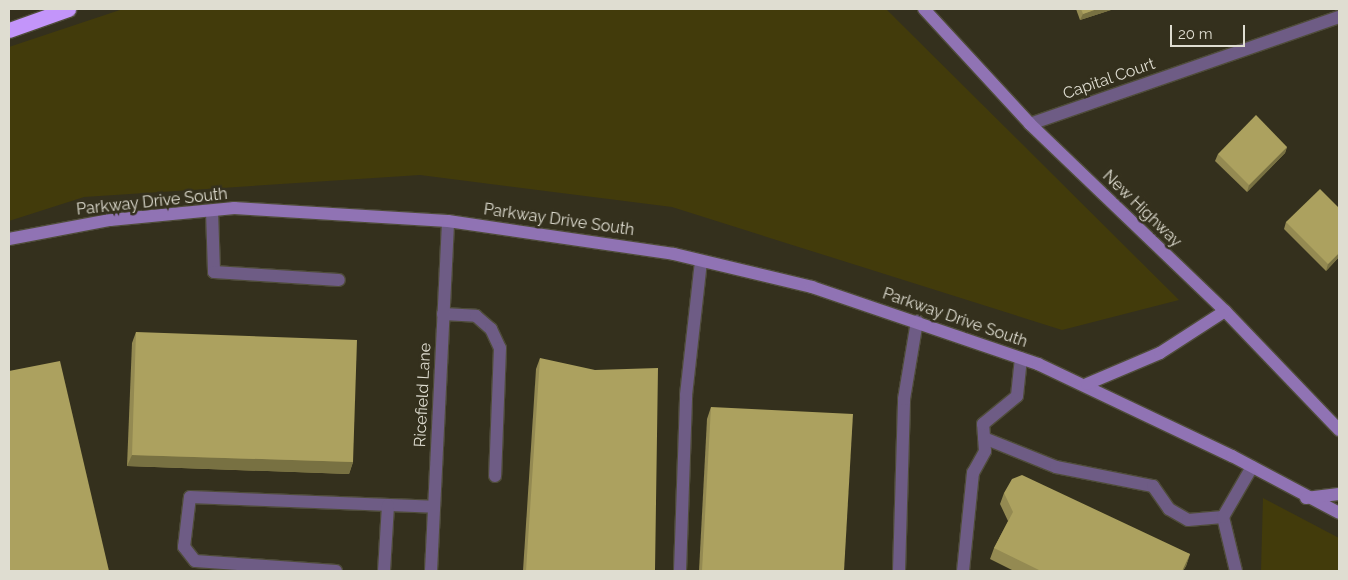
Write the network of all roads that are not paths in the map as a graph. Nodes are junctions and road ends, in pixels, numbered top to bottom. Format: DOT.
graph roads {
  1 [pos="68,9"];
  2 [pos="924,9"];
  3 [pos="1339,17"];
  4 [pos="9,30"];
  5 [pos="1030,124"];
  6 [pos="212,211"];
  7 [pos="448,221"];
  8 [pos="9,239"];
  9 [pos="701,261"];
  10 [pos="339,280"];
  11 [pos="1224,311"];
  12 [pos="443,314"];
  13 [pos="917,321"];
  14 [pos="1021,358"];
  15 [pos="1087,384"];
  16 [pos="1339,430"];
  17 [pos="984,438"];
  18 [pos="1252,467"];
  19 [pos="495,476"];
  20 [pos="1339,494"];
  21 [pos="1306,498"];
  22 [pos="388,505"];
  23 [pos="434,507"];
  24 [pos="1339,513"];
  25 [pos="1223,517"];
  26 [pos="336,571"];
  27 [pos="384,571"];
  28 [pos="430,571"];
  29 [pos="680,571"];
  30 [pos="899,571"];
  31 [pos="963,571"];
  32 [pos="1236,571"];
  1 -- 4 [label="highway"];
  2 -- 5 [label="street, New Highway"];
  3 -- 5 [label="street, Capital Court"];
  5 -- 11 [label="street, New Highway"];
  6 -- 7 [label="street, Parkway Drive South"];
  6 -- 8 [label="street, Parkway Drive South"];
  6 -- 10 [label="street"];
  7 -- 9 [label="street, Parkway Drive South"];
  7 -- 12 [label="street, Ricefield Lane"];
  9 -- 13 [label="street, Parkway Drive South"];
  9 -- 29 [label="street"];
  11 -- 15 [label="street"];
  11 -- 16 [label="street, New Highway"];
  12 -- 19 [label="street"];
  12 -- 23 [label="street, Ricefield Lane"];
  13 -- 14 [label="street, Parkway Drive South"];
  13 -- 30 [label="street"];
  14 -- 15 [label="street, Parkway Drive South"];
  14 -- 17 [label="street"];
  15 -- 18 [label="street, Parkway Drive South"];
  17 -- 25 [label="street"];
  17 -- 31 [label="street"];
  18 -- 21 [label="street, Parkway Drive South"];
  18 -- 25 [label="street"];
  20 -- 21 [label="street"];
  21 -- 24 [label="street, Parkway Drive South"];
  22 -- 23 [label="street"];
  22 -- 26 [label="street"];
  22 -- 27 [label="street"];
  23 -- 28 [label="street, Ricefield Lane"];
  25 -- 32 [label="street"];
}
